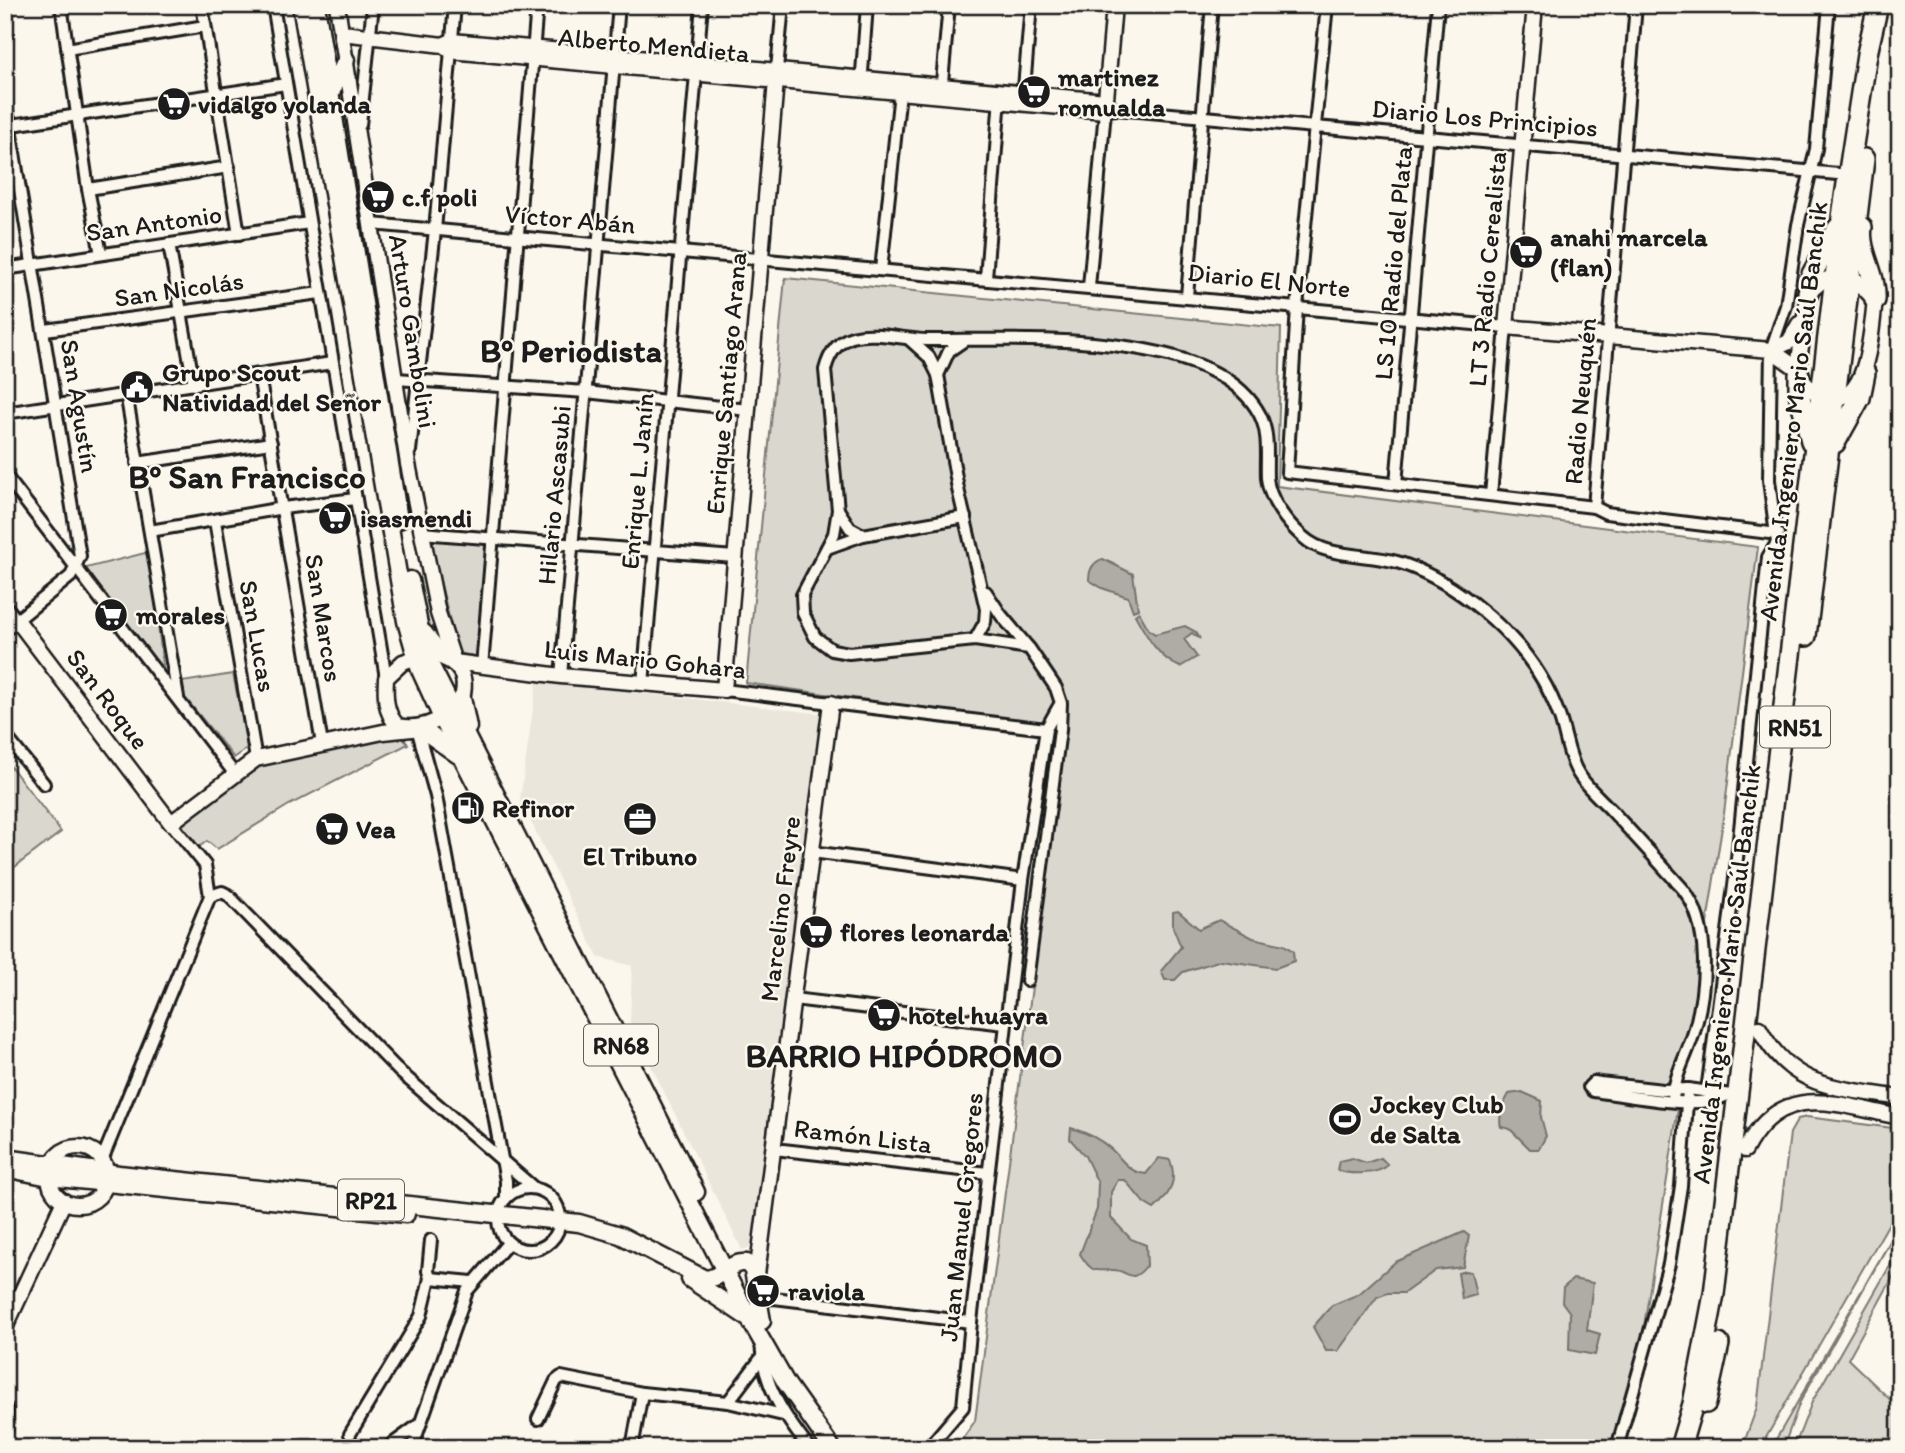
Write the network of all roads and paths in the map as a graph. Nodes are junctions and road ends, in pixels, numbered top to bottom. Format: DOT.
graph roads {
  1 [pos="61,5"];
  2 [pos="202,5"];
  3 [pos="274,5"];
  4 [pos="300,5"];
  5 [pos="316,5"];
  6 [pos="337,5"];
  7 [pos="373,5"];
  8 [pos="455,5"];
  9 [pos="537,5"];
  10 [pos="619,5"];
  11 [pos="702,5"];
  12 [pos="783,5"];
  13 [pos="867,5"];
  14 [pos="949,5"];
  15 [pos="1031,5"];
  16 [pos="1114,5"];
  17 [pos="1213,5"];
  18 [pos="1327,5"];
  19 [pos="1438,5"];
  20 [pos="1535,5"];
  21 [pos="1636,5"];
  22 [pos="1829,5"];
  23 [pos="1878,5"];
  24 [pos="1889,5"];
  25 [pos="205,26"];
  26 [pos="342,33"];
  27 [pos="370,37"];
  28 [pos="449,46"];
  29 [pos="67,49"];
  30 [pos="533,54"];
  31 [pos="346,60"];
  32 [pos="615,62"];
  33 [pos="697,69"];
  34 [pos="778,75"];
  35 [pos="862,83"];
  36 [pos="286,84"];
  37 [pos="942,90"];
  38 [pos="900,92"];
  39 [pos="216,95"];
  40 [pos="330,95"];
  41 [pos="1000,96"];
  42 [pos="5,98"];
  43 [pos="1023,98"];
  44 [pos="1109,107"];
  45 [pos="78,114"];
  46 [pos="1202,118"];
  47 [pos="7,126"];
  48 [pos="1316,128"];
  49 [pos="358,138"];
  50 [pos="1427,138"];
  51 [pos="1523,145"];
  52 [pos="1622,155"];
  53 [pos="229,167"];
  54 [pos="1810,173"];
  55 [pos="88,189"];
  56 [pos="1851,189"];
  57 [pos="309,223"];
  58 [pos="372,224"];
  59 [pos="435,230"];
  60 [pos="239,234"];
  61 [pos="516,237"];
  62 [pos="169,244"];
  63 [pos="598,245"];
  64 [pos="679,252"];
  65 [pos="102,254"];
  66 [pos="763,259"];
  67 [pos="34,264"];
  68 [pos="5,269"];
  69 [pos="881,270"];
  70 [pos="1842,276"];
  71 [pos="986,278"];
  72 [pos="1089,287"];
  73 [pos="320,293"];
  74 [pos="1808,293"];
  75 [pos="1187,296"];
  76 [pos="1875,300"];
  77 [pos="1297,307"];
  78 [pos="181,312"];
  79 [pos="1802,317"];
  80 [pos="1409,318"];
  81 [pos="1506,327"];
  82 [pos="45,331"];
  83 [pos="1608,335"];
  84 [pos="909,339"];
  85 [pos="967,339"];
  86 [pos="1771,350"];
  87 [pos="332,363"];
  88 [pos="1798,372"];
  89 [pos="1865,373"];
  90 [pos="259,375"];
  91 [pos="938,375"];
  92 [pos="396,379"];
  93 [pos="419,379"];
  94 [pos="194,385"];
  95 [pos="504,386"];
  96 [pos="586,392"];
  97 [pos="126,393"];
  98 [pos="1829,396"];
  99 [pos="668,401"];
  100 [pos="57,403"];
  101 [pos="748,410"];
  102 [pos="5,413"];
  103 [pos="271,443"];
  104 [pos="137,463"];
  105 [pos="1820,463"];
  106 [pos="408,464"];
  107 [pos="5,475"];
  108 [pos="1396,484"];
  109 [pos="1491,495"];
  110 [pos="355,499"];
  111 [pos="1594,507"];
  112 [pos="283,508"];
  113 [pos="838,510"];
  114 [pos="965,517"];
  115 [pos="215,522"];
  116 [pos="150,531"];
  117 [pos="421,533"];
  118 [pos="1778,534"];
  119 [pos="863,535"];
  120 [pos="491,537"];
  121 [pos="571,543"];
  122 [pos="827,548"];
  123 [pos="653,551"];
  124 [pos="735,557"];
  125 [pos="76,568"];
  126 [pos="981,583"];
  127 [pos="5,605"];
  128 [pos="411,618"];
  129 [pos="11,624"];
  130 [pos="975,640"];
  131 [pos="1029,648"];
  132 [pos="427,658"];
  133 [pos="482,667"];
  134 [pos="561,676"];
  135 [pos="386,678"];
  136 [pos="643,684"];
  137 [pos="724,690"];
  138 [pos="178,699"];
  139 [pos="831,703"];
  140 [pos="1061,703"];
  141 [pos="455,704"];
  142 [pos="391,717"];
  143 [pos="416,728"];
  144 [pos="1046,729"];
  145 [pos="383,732"];
  146 [pos="5,735"];
  147 [pos="322,744"];
  148 [pos="256,759"];
  149 [pos="463,760"];
  150 [pos="234,773"];
  151 [pos="44,784"];
  152 [pos="171,823"];
  153 [pos="812,852"];
  154 [pos="1023,880"];
  155 [pos="210,896"];
  156 [pos="1027,981"];
  157 [pos="793,999"];
  158 [pos="1005,1024"];
  159 [pos="1759,1028"];
  160 [pos="1688,1089"];
  161 [pos="1707,1091"];
  162 [pos="1673,1094"];
  163 [pos="1732,1096"];
  164 [pos="1900,1098"];
  165 [pos="1688,1103"];
  166 [pos="1900,1117"];
  167 [pos="774,1149"];
  168 [pos="1745,1150"];
  169 [pos="5,1158"];
  170 [pos="503,1161"];
  171 [pos="5,1168"];
  172 [pos="50,1171"];
  173 [pos="105,1172"];
  174 [pos="988,1173"];
  175 [pos="534,1188"];
  176 [pos="506,1198"];
  177 [pos="64,1201"];
  178 [pos="498,1217"];
  179 [pos="559,1224"];
  180 [pos="431,1240"];
  181 [pos="508,1243"];
  182 [pos="761,1246"];
  183 [pos="731,1266"];
  184 [pos="430,1278"];
  185 [pos="472,1282"];
  186 [pos="757,1291"];
  187 [pos="730,1304"];
  188 [pos="756,1320"];
  189 [pos="971,1322"];
  190 [pos="5,1328"];
  191 [pos="762,1348"];
  192 [pos="642,1393"];
  193 [pos="728,1402"];
  194 [pos="5,1409"];
  195 [pos="783,1415"];
  196 [pos="538,1419"];
  197 [pos="420,1424"];
  198 [pos="5,1427"];
  199 [pos="350,1434"];
  200 [pos="387,1448"];
  201 [pos="412,1448"];
  202 [pos="632,1448"];
  203 [pos="809,1448"];
  204 [pos="832,1448"];
  205 [pos="845,1448"];
  206 [pos="928,1448"];
  207 [pos="1617,1448"];
  208 [pos="1679,1448"];
  209 [pos="1693,1448"];
  1 -- 29 [label="street"];
  2 -- 25 [label="street"];
  3 -- 36 [label="street"];
  4 -- 128 [label="main road, RN68"];
  5 -- 40 [label="main road, RN68"];
  6 -- 26 [label="street, Arturo Gambolini"];
  7 -- 27 [label="street"];
  8 -- 28 [label="street"];
  9 -- 30 [label="street"];
  10 -- 32 [label="street, Hilario Ascasubi"];
  11 -- 33 [label="street, Enrique L. Janín"];
  12 -- 34 [label="street"];
  13 -- 35 [label="street"];
  14 -- 37 [label="street"];
  15 -- 43 [label="street"];
  16 -- 44 [label="street"];
  17 -- 46 [label="street"];
  18 -- 48 [label="street"];
  19 -- 50 [label="street, LS 10 Radio del Plata"];
  20 -- 51 [label="street, LT 3 Radio Cerealista"];
  21 -- 52 [label="street, Radio Neuquén"];
  22 -- 54 [label="street"];
  23 -- 56 [label="highway, Avenida Ingeniero Mario Saúl Banchik / RN51"];
  24 -- 56 [label="highway, Avenida Ingeniero Mario Saúl Banchik / RN51"];
  25 -- 29 [label="street"];
  25 -- 39 [label="street"];
  26 -- 27 [label="street, Alberto Mendieta"];
  26 -- 31 [label="street, Arturo Gambolini"];
  27 -- 28 [label="street, Alberto Mendieta"];
  27 -- 31 [label="street"];
  27 -- 49 [label="street"];
  28 -- 30 [label="street, Alberto Mendieta"];
  28 -- 59 [label="street"];
  29 -- 45 [label="street"];
  30 -- 32 [label="street, Alberto Mendieta"];
  30 -- 61 [label="street"];
  31 -- 40 [label="main road"];
  31 -- 49 [label="street, Arturo Gambolini"];
  32 -- 33 [label="street, Alberto Mendieta"];
  32 -- 63 [label="street, Hilario Ascasubi"];
  33 -- 34 [label="street, Alberto Mendieta"];
  33 -- 64 [label="street, Enrique L. Janín"];
  34 -- 35 [label="street, Diario Los Principios"];
  34 -- 66 [label="street, Enrique Santiago Arana"];
  35 -- 37 [label="street, Diario Los Principios"];
  35 -- 38 [label="street, Diario Los Principios"];
  36 -- 39 [label="street"];
  36 -- 57 [label="street"];
  37 -- 38 [label="street, Diario Los Principios"];
  37 -- 41 [label="street, Diario Los Principios"];
  38 -- 69 [label="street"];
  39 -- 45 [label="street"];
  39 -- 53 [label="street"];
  40 -- 128 [label="main road, RN68"];
  41 -- 43 [label="street, Diario Los Principios"];
  41 -- 71 [label="street"];
  42 -- 47 [label="street, San Agustín"];
  43 -- 44 [label="street, Diario Los Principios"];
  44 -- 46 [label="street, Diario Los Principios"];
  44 -- 72 [label="street"];
  45 -- 47 [label="street"];
  45 -- 55 [label="street"];
  46 -- 48 [label="street, Diario Los Principios"];
  46 -- 75 [label="street"];
  47 -- 67 [label="street, San Agustín"];
  48 -- 50 [label="street, Diario Los Principios"];
  48 -- 77 [label="street"];
  49 -- 58 [label="street, Arturo Gambolini"];
  50 -- 51 [label="street, Diario Los Principios"];
  50 -- 80 [label="street, LS 10 Radio del Plata"];
  51 -- 52 [label="street, Diario Los Principios"];
  51 -- 81 [label="street, LT 3 Radio Cerealista"];
  52 -- 54 [label="street, Diario Los Principios"];
  52 -- 83 [label="street, Radio Neuquén"];
  53 -- 55 [label="street"];
  53 -- 60 [label="street"];
  54 -- 56 [label="street, Diario Los Principios"];
  54 -- 86 [label="street"];
  55 -- 65 [label="street"];
  56 -- 70 [label="highway, Avenida Ingeniero Mario Saúl Banchik / RN51"];
  56 -- 74 [label="highway"];
  56 -- 76 [label="highway"];
  57 -- 60 [label="street, San Antonio"];
  57 -- 73 [label="street"];
  58 -- 59 [label="street, Víctor Abán"];
  58 -- 92 [label="street, Arturo Gambolini"];
  59 -- 61 [label="street, Víctor Abán"];
  59 -- 93 [label="street"];
  60 -- 62 [label="street, San Antonio"];
  61 -- 63 [label="street, Víctor Abán"];
  61 -- 95 [label="street"];
  62 -- 65 [label="street, San Antonio"];
  62 -- 78 [label="street"];
  63 -- 64 [label="street, Víctor Abán"];
  63 -- 96 [label="street, Hilario Ascasubi"];
  64 -- 66 [label="street, Víctor Abán"];
  64 -- 99 [label="street, Enrique L. Janín"];
  65 -- 67 [label="street, San Antonio"];
  66 -- 69 [label="street, Diario El Norte"];
  66 -- 101 [label="street, Enrique Santiago Arana"];
  67 -- 68 [label="street, San Antonio"];
  67 -- 82 [label="street, San Agustín"];
  69 -- 71 [label="street, Diario El Norte"];
  70 -- 74 [label="street"];
  70 -- 76 [label="street"];
  70 -- 98 [label="highway, Avenida Ingeniero Mario Saúl Banchik / RN51"];
  71 -- 72 [label="street, Diario El Norte"];
  72 -- 75 [label="street, Diario El Norte"];
  73 -- 78 [label="street, San Nicolás"];
  73 -- 87 [label="street"];
  74 -- 79 [label="street"];
  75 -- 77 [label="street, Diario El Norte"];
  76 -- 89 [label="street"];
  77 -- 80 [label="street, Diario El Norte"];
  77 -- 108 [label="street"];
  78 -- 82 [label="street, San Nicolás"];
  78 -- 94 [label="street"];
  79 -- 86 [label="street"];
  79 -- 88 [label="street"];
  80 -- 81 [label="street, Diario El Norte"];
  80 -- 108 [label="street, LS 10 Radio del Plata"];
  81 -- 83 [label="street, Diario El Norte"];
  81 -- 109 [label="street, LT 3 Radio Cerealista"];
  82 -- 100 [label="street, San Agustín"];
  83 -- 86 [label="street, Diario El Norte"];
  83 -- 111 [label="street, Radio Neuquén"];
  84 -- 85 [label="street"];
  84 -- 91 [label="street"];
  84 -- 113 [label="street"];
  85 -- 91 [label="street"];
  85 -- 162 [label="street"];
  86 -- 88 [label="street"];
  86 -- 118 [label="street"];
  87 -- 90 [label="street"];
  87 -- 110 [label="street"];
  88 -- 98 [label="street"];
  88 -- 105 [label="highway"];
  89 -- 98 [label="street"];
  89 -- 105 [label="highway"];
  90 -- 94 [label="street"];
  90 -- 103 [label="street, San Marcos"];
  91 -- 114 [label="street"];
  92 -- 93 [label="street"];
  92 -- 106 [label="street, Arturo Gambolini"];
  93 -- 95 [label="street"];
  93 -- 106 [label="street"];
  94 -- 97 [label="street"];
  95 -- 96 [label="street"];
  95 -- 120 [label="street"];
  96 -- 99 [label="street"];
  96 -- 121 [label="street, Hilario Ascasubi"];
  97 -- 100 [label="street"];
  97 -- 104 [label="street"];
  98 -- 105 [label="highway, Avenida Ingeniero Mario Saúl Banchik / RN51"];
  99 -- 101 [label="street"];
  99 -- 123 [label="street, Enrique L. Janín"];
  100 -- 102 [label="street"];
  100 -- 125 [label="street, San Agustín"];
  101 -- 124 [label="street, Enrique Santiago Arana"];
  103 -- 104 [label="street"];
  103 -- 112 [label="street, San Marcos"];
  104 -- 116 [label="street"];
  105 -- 159 [label="highway, Avenida Ingeniero Mario Saúl Banchik / RN51"];
  105 -- 163 [label="highway, Avenida Ingeniero Mario Saúl Banchik / RN51"];
  106 -- 117 [label="street, Arturo Gambolini"];
  107 -- 125 [label="street"];
  108 -- 109 [label="street"];
  109 -- 111 [label="street"];
  110 -- 112 [label="street"];
  110 -- 135 [label="street"];
  111 -- 118 [label="street"];
  112 -- 115 [label="street"];
  112 -- 147 [label="street, San Marcos"];
  113 -- 119 [label="street"];
  113 -- 122 [label="street"];
  114 -- 119 [label="street"];
  114 -- 126 [label="street"];
  115 -- 116 [label="street"];
  115 -- 148 [label="street, San Lucas"];
  116 -- 138 [label="street"];
  117 -- 120 [label="street"];
  117 -- 132 [label="street, Arturo Gambolini"];
  118 -- 161 [label="street"];
  119 -- 122 [label="street"];
  120 -- 121 [label="street"];
  120 -- 133 [label="street"];
  121 -- 123 [label="street"];
  121 -- 134 [label="street, Hilario Ascasubi"];
  122 -- 130 [label="street"];
  123 -- 124 [label="street"];
  123 -- 136 [label="street, Enrique L. Janín"];
  124 -- 137 [label="street, Enrique Santiago Arana"];
  125 -- 129 [label="street"];
  125 -- 138 [label="street"];
  126 -- 130 [label="street"];
  126 -- 131 [label="street"];
  127 -- 129 [label="street, San Roque"];
  128 -- 132 [label="main road, RN68"];
  128 -- 132 [label="main road"];
  129 -- 152 [label="street, San Roque"];
  130 -- 131 [label="street"];
  131 -- 140 [label="street"];
  132 -- 133 [label="street, Luis Mario Gohara"];
  132 -- 135 [label="street"];
  132 -- 141 [label="main road, RN68"];
  132 -- 141 [label="street, Arturo Gambolini"];
  133 -- 134 [label="street, Luis Mario Gohara"];
  133 -- 141 [label="street"];
  134 -- 136 [label="street, Luis Mario Gohara"];
  135 -- 142 [label="street"];
  136 -- 137 [label="street, Luis Mario Gohara"];
  137 -- 139 [label="street, Luis Mario Gohara"];
  138 -- 150 [label="street"];
  139 -- 144 [label="street, Luis Mario Gohara"];
  139 -- 153 [label="street, Marcelino Freyre"];
  140 -- 144 [label="street"];
  140 -- 156 [label="street"];
  141 -- 143 [label="street"];
  141 -- 149 [label="main road, RN68"];
  141 -- 183 [label="main road, RN68"];
  142 -- 143 [label="street"];
  142 -- 145 [label="street"];
  143 -- 145 [label="street"];
  143 -- 149 [label="main road"];
  143 -- 170 [label="street"];
  144 -- 154 [label="street, Juan Manuel Gregores"];
  145 -- 147 [label="street"];
  146 -- 151 [label="street"];
  147 -- 148 [label="street"];
  148 -- 150 [label="street"];
  149 -- 183 [label="main road, RN68"];
  150 -- 152 [label="street"];
  152 -- 155 [label="street"];
  153 -- 154 [label="street"];
  153 -- 157 [label="street, Marcelino Freyre"];
  154 -- 158 [label="street, Juan Manuel Gregores"];
  155 -- 170 [label="street"];
  155 -- 173 [label="street"];
  157 -- 158 [label="street"];
  157 -- 167 [label="street, Marcelino Freyre"];
  158 -- 174 [label="street, Juan Manuel Gregores"];
  159 -- 164 [label="street"];
  159 -- 168 [label="highway, Avenida Ingeniero Mario Saúl Banchik / RN51"];
  160 -- 161 [label="street"];
  160 -- 162 [label="street"];
  160 -- 165 [label="street"];
  161 -- 163 [label="street"];
  162 -- 162 [label="street"];
  162 -- 165 [label="street"];
  163 -- 165 [label="street"];
  163 -- 208 [label="highway, Avenida Ingeniero Mario Saúl Banchik / RN51"];
  165 -- 207 [label="street"];
  166 -- 168 [label="street"];
  167 -- 174 [label="street, Ramón Lista"];
  167 -- 182 [label="street, Marcelino Freyre"];
  168 -- 209 [label="highway, Avenida Ingeniero Mario Saúl Banchik / RN51"];
  169 -- 172 [label="main road, RP21"];
  170 -- 175 [label="street"];
  170 -- 176 [label="street"];
  171 -- 172 [label="main road, RP21"];
  172 -- 173 [label="main road, RP21"];
  172 -- 173 [label="street"];
  172 -- 177 [label="street"];
  173 -- 177 [label="street"];
  173 -- 178 [label="main road, RP21"];
  174 -- 189 [label="street, Juan Manuel Gregores"];
  175 -- 176 [label="street"];
  175 -- 179 [label="street"];
  176 -- 178 [label="street"];
  177 -- 190 [label="street"];
  178 -- 179 [label="main road, RP21"];
  178 -- 181 [label="street"];
  179 -- 181 [label="street"];
  179 -- 183 [label="main road, RP21"];
  179 -- 187 [label="main road, RP21"];
  180 -- 184 [label="street"];
  181 -- 185 [label="street"];
  182 -- 183 [label="street"];
  182 -- 186 [label="street, Marcelino Freyre"];
  183 -- 186 [label="main road"];
  183 -- 187 [label="main road"];
  183 -- 188 [label="main road, RN68"];
  184 -- 185 [label="street"];
  184 -- 199 [label="street"];
  185 -- 197 [label="street"];
  186 -- 188 [label="main road"];
  186 -- 189 [label="street"];
  187 -- 188 [label="main road, RP21"];
  188 -- 191 [label="main road, RN68"];
  188 -- 205 [label="main road, RN68"];
  189 -- 206 [label="street, Juan Manuel Gregores"];
  191 -- 193 [label="street"];
  191 -- 195 [label="street"];
  191 -- 204 [label="main road, RN68"];
  192 -- 193 [label="street"];
  192 -- 196 [label="street"];
  192 -- 202 [label="street"];
  193 -- 195 [label="street"];
  194 -- 198 [label="street"];
  195 -- 203 [label="street"];
  197 -- 200 [label="street"];
  197 -- 201 [label="street"];
}
